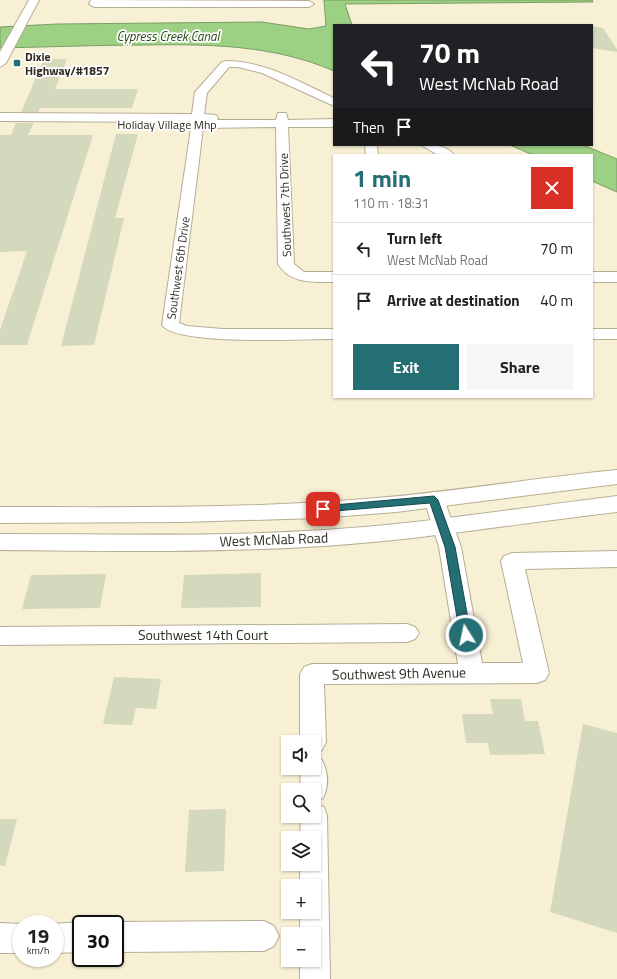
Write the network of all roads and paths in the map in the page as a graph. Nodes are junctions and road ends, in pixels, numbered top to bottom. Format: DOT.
graph roads {
  1 [pos="34,0"];
  2 [pos="95,2"];
  3 [pos="278,2"];
  4 [pos="309,4"];
  5 [pos="0,63"];
  6 [pos="333,102"];
  7 [pos="333,114"];
  8 [pos="0,118"];
  9 [pos="282,119"];
  10 [pos="198,121"];
  11 [pos="333,123"];
  12 [pos="0,125"];
  13 [pos="429,146"];
  14 [pos="446,154"];
  15 [pos="333,277"];
  16 [pos="593,277"];
  17 [pos="617,278"];
  18 [pos="333,334"];
  19 [pos="593,334"];
  20 [pos="617,334"];
  21 [pos="617,477"];
  22 [pos="434,500"];
  23 [pos="617,504"];
  24 [pos="0,515"];
  25 [pos="444,527"];
  26 [pos="0,542"];
  27 [pos="617,559"];
  28 [pos="407,633"];
  29 [pos="0,636"];
  30 [pos="472,673"];
  31 [pos="313,735"];
  32 [pos="314,823"];
  33 [pos="264,936"];
  34 [pos="124,937"];
  35 [pos="0,938"];
  36 [pos="12,938"];
  37 [pos="315,979"];
  1 -- 5 [label="main road"];
  2 -- 3 [label="street"];
  3 -- 4 [label="street"];
  6 -- 10 [label="street, Holiday Village Mhp"];
  7 -- 9 [label="street, Holiday Village Mhp"];
  8 -- 10 [label="street, Holiday Village Mhp"];
  9 -- 10 [label="street, Holiday Village Mhp"];
  9 -- 11 [label="street, Holiday Village Mhp"];
  9 -- 15 [label="street, Southwest 7th Drive"];
  10 -- 12 [label="street, Holiday Village Mhp"];
  10 -- 18 [label="street, Southwest 6th Drive"];
  13 -- 14 [label="street"];
  16 -- 17 [label="street"];
  19 -- 20 [label="street"];
  21 -- 22 [label="main road, West McNab Road"];
  22 -- 24 [label="main road, West McNab Road"];
  22 -- 25 [label="street, Southwest 9th Avenue"];
  23 -- 25 [label="main road, West McNab Road"];
  25 -- 26 [label="main road, West McNab Road"];
  25 -- 30 [label="street, Southwest 9th Avenue"];
  27 -- 30 [label="street"];
  28 -- 29 [label="street, Southwest 14th Court"];
  30 -- 31 [label="street, Southwest 9th Avenue"];
  32 -- 37 [label="street"];
  33 -- 34 [label="street"];
  35 -- 36 [label="street"];
}
